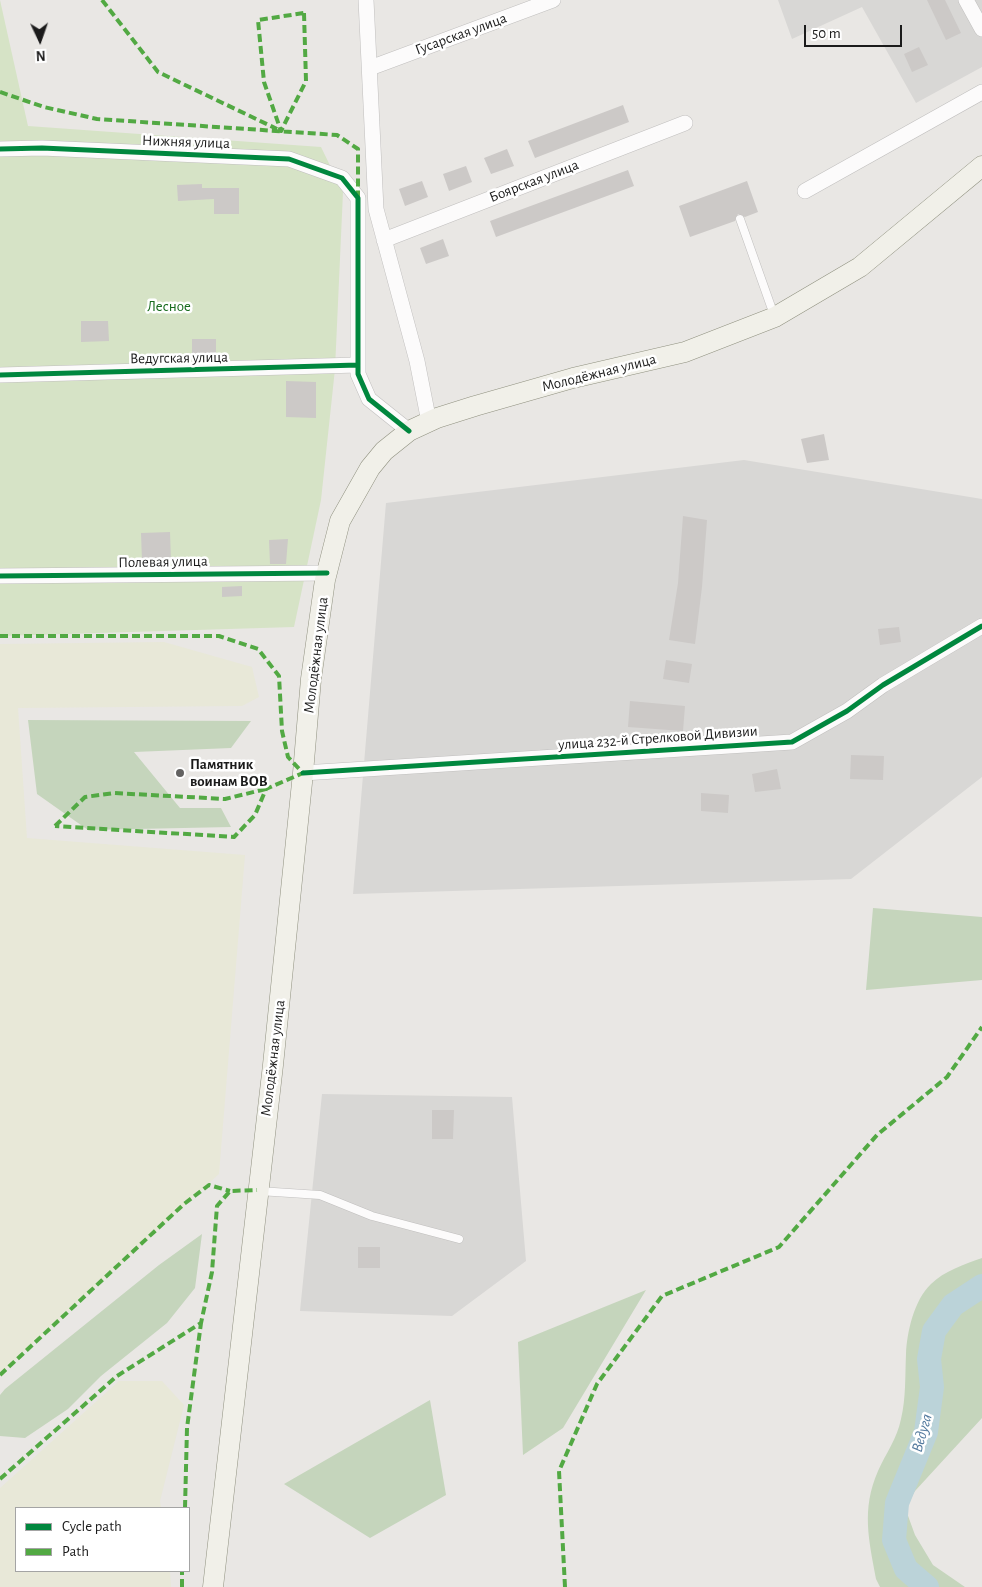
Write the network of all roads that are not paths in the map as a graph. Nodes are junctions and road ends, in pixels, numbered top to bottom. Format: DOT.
graph roads {
  1 [pos="366,0"];
  2 [pos="553,0"];
  3 [pos="966,0"];
  4 [pos="982,29"];
  5 [pos="370,68"];
  6 [pos="982,92"];
  7 [pos="685,123"];
  8 [pos="0,149"];
  9 [pos="982,166"];
  10 [pos="806,191"];
  11 [pos="740,219"];
  12 [pos="384,240"];
  13 [pos="775,317"];
  14 [pos="358,365"];
  15 [pos="0,375"];
  16 [pos="429,422"];
  17 [pos="409,432"];
  18 [pos="327,573"];
  19 [pos="0,576"];
  20 [pos="982,626"];
  21 [pos="303,773"];
  22 [pos="257,1190"];
  23 [pos="459,1239"];
  24 [pos="214,1587"];
  1 -- 5 [label="street"];
  2 -- 5 [label="street, Гусарская улица"];
  3 -- 4 [label="street"];
  5 -- 12 [label="street"];
  6 -- 10 [label="street"];
  7 -- 12 [label="street, Боярская улица"];
  8 -- 14 [label="street, Нижняя улица"];
  9 -- 13 [label="main road, Молодёжная улица"];
  11 -- 13 [label="lane"];
  12 -- 16 [label="street"];
  13 -- 16 [label="main road, Молодёжная улица"];
  14 -- 15 [label="street, Ведугская улица"];
  14 -- 17 [label="street"];
  16 -- 17 [label="main road, Молодёжная улица"];
  17 -- 18 [label="main road, Молодёжная улица"];
  18 -- 19 [label="street, Полевая улица"];
  18 -- 21 [label="main road, Молодёжная улица"];
  20 -- 21 [label="street, улица 232-й Стрелковой Дивизии"];
  21 -- 22 [label="main road, Молодёжная улица"];
  22 -- 23 [label="lane"];
  22 -- 24 [label="main road, Молодёжная улица"];
}
